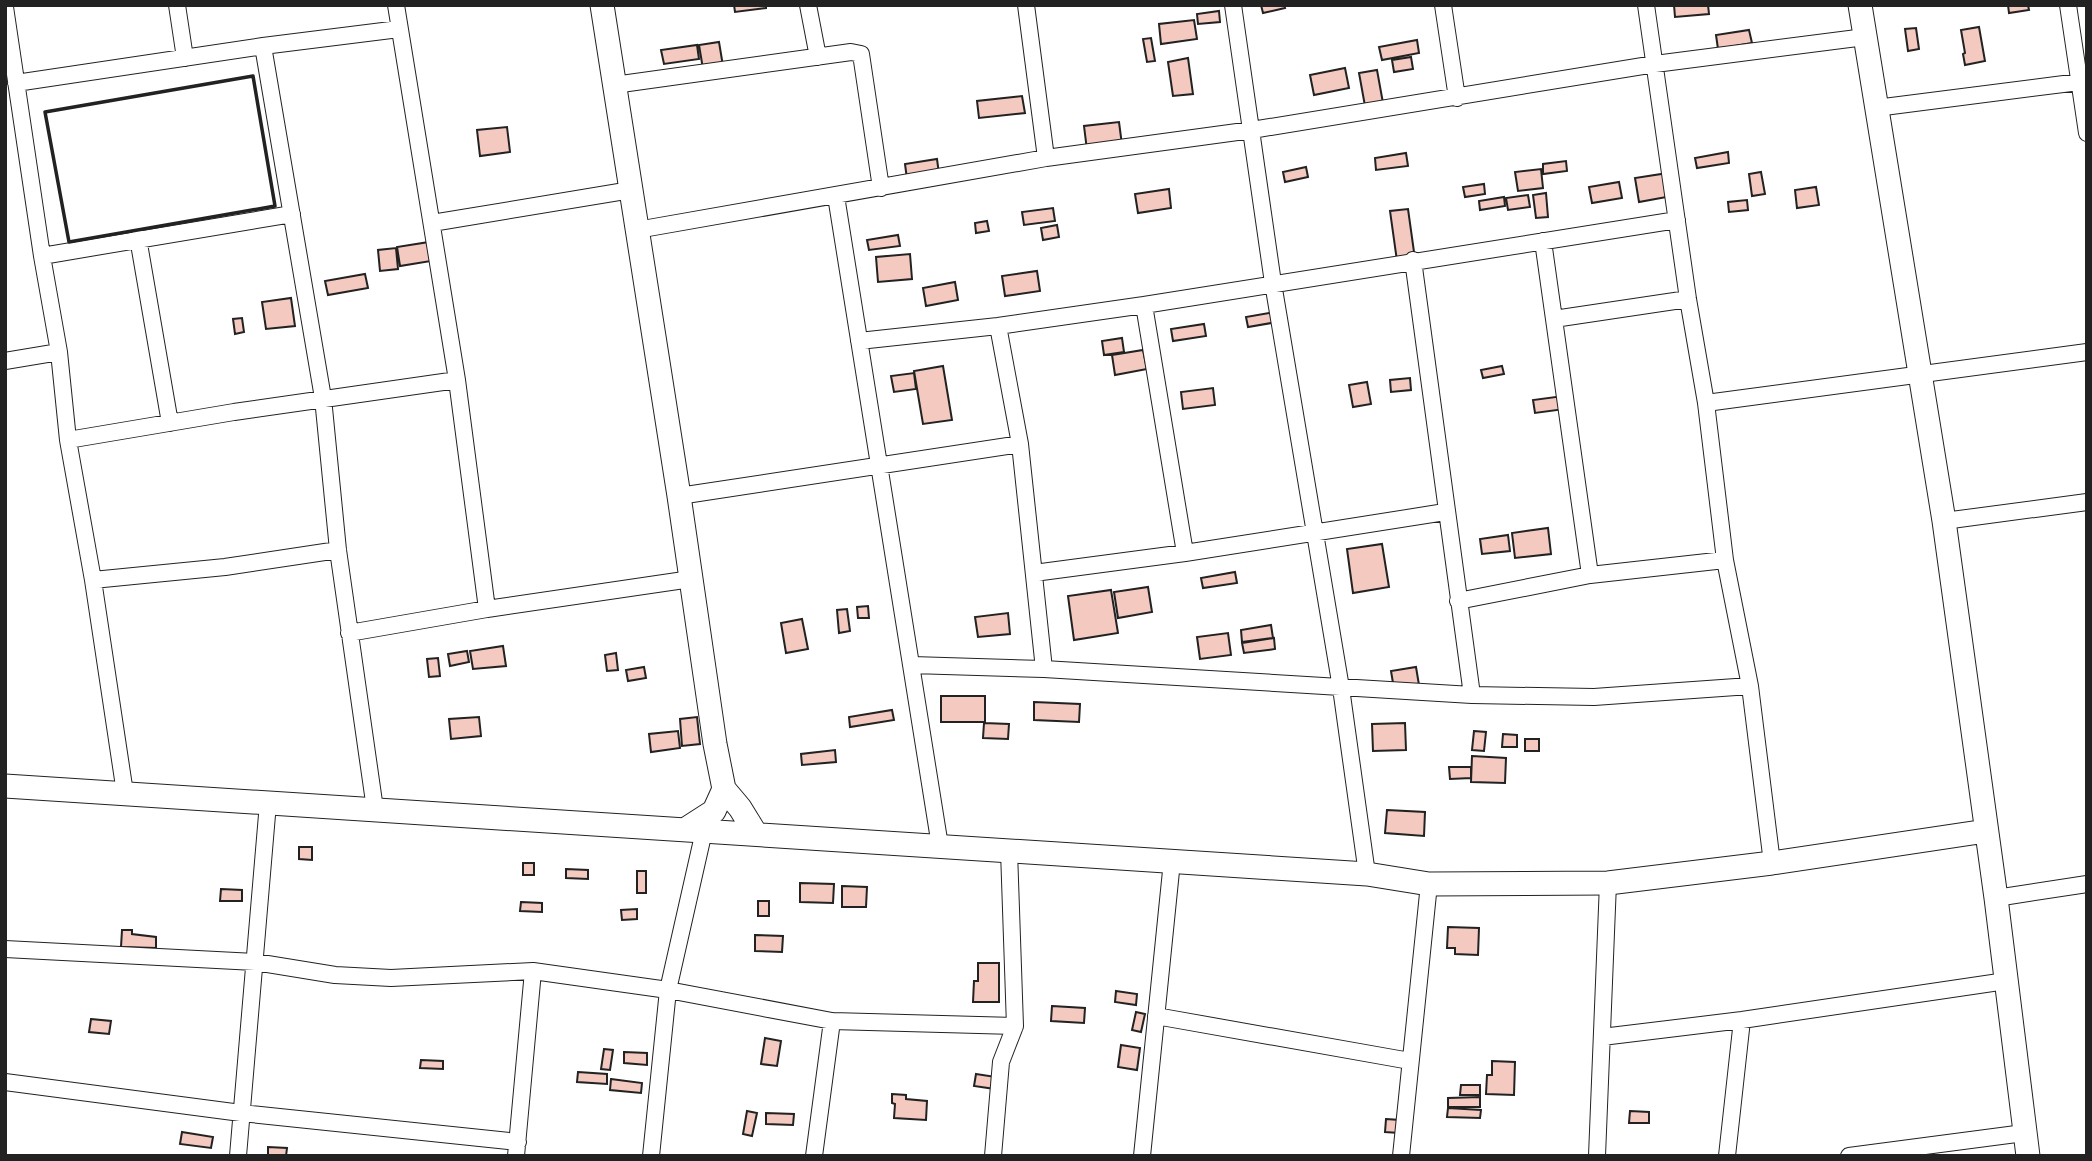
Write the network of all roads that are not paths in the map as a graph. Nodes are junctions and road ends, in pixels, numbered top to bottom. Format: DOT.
graph roads {
  1 [pos="177,5"];
  2 [pos="396,5"];
  3 [pos="602,5"];
  4 [pos="808,5"];
  5 [pos="1026,5"];
  6 [pos="1233,5"];
  7 [pos="1443,5"];
  8 [pos="1646,5"];
  9 [pos="1860,5"];
  10 [pos="2068,5"];
  11 [pos="5,7"];
  12 [pos="399,29"];
  13 [pos="1865,37"];
  14 [pos="263,46"];
  15 [pos="818,57"];
  16 [pos="185,58"];
  17 [pos="1655,64"];
  18 [pos="2083,81"];
  19 [pos="16,83"];
  20 [pos="614,85"];
  21 [pos="1457,98"];
  22 [pos="1876,108"];
  23 [pos="1252,130"];
  24 [pos="2087,132"];
  25 [pos="1046,158"];
  26 [pos="881,188"];
  27 [pos="631,190"];
  28 [pos="836,196"];
  29 [pos="292,214"];
  30 [pos="1677,220"];
  31 [pos="432,223"];
  32 [pos="637,230"];
  33 [pos="138,238"];
  34 [pos="1543,241"];
  35 [pos="42,256"];
  36 [pos="1413,260"];
  37 [pos="1273,283"];
  38 [pos="1688,299"];
  39 [pos="1144,305"];
  40 [pos="1554,319"];
  41 [pos="998,326"];
  42 [pos="859,341"];
  43 [pos="60,352"];
  44 [pos="2087,352"];
  45 [pos="5,361"];
  46 [pos="1919,376"];
  47 [pos="457,380"];
  48 [pos="323,398"];
  49 [pos="1706,403"];
  50 [pos="170,422"];
  51 [pos="68,440"];
  52 [pos="1020,444"];
  53 [pos="880,465"];
  54 [pos="678,495"];
  55 [pos="2087,502"];
  56 [pos="1445,512"];
  57 [pos="1944,522"];
  58 [pos="1313,531"];
  59 [pos="338,550"];
  60 [pos="1185,553"];
  61 [pos="1725,560"];
  62 [pos="1034,573"];
  63 [pos="1590,575"];
  64 [pos="691,579"];
  65 [pos="93,580"];
  66 [pos="1458,601"];
  67 [pos="487,609"];
  68 [pos="349,634"];
  69 [pos="912,665"];
  70 [pos="1044,669"];
  71 [pos="1750,686"];
  72 [pos="1341,688"];
  73 [pos="1472,695"];
  74 [pos="5,786"];
  75 [pos="724,789"];
  76 [pos="125,793"];
  77 [pos="268,803"];
  78 [pos="374,809"];
  79 [pos="695,830"];
  80 [pos="1986,831"];
  81 [pos="756,834"];
  82 [pos="940,846"];
  83 [pos="1009,851"];
  84 [pos="1172,862"];
  85 [pos="1772,863"];
  86 [pos="1367,874"];
  87 [pos="1608,883"];
  88 [pos="1429,884"];
  89 [pos="2087,884"];
  90 [pos="1996,898"];
  91 [pos="5,949"];
  92 [pos="255,962"];
  93 [pos="533,971"];
  94 [pos="2006,981"];
  95 [pos="668,990"];
  96 [pos="1156,1016"];
  97 [pos="1742,1020"];
  98 [pos="832,1021"];
  99 [pos="1015,1026"];
  100 [pos="1602,1037"];
  101 [pos="1410,1061"];
  102 [pos="5,1082"];
  103 [pos="241,1113"];
  104 [pos="2024,1133"];
  105 [pos="517,1149"];
  106 [pos="1883,1154"];
  107 [pos="238,1156"];
  108 [pos="651,1156"];
  109 [pos="814,1156"];
  110 [pos="993,1156"];
  111 [pos="1142,1156"];
  112 [pos="1401,1156"];
  113 [pos="1597,1156"];
  114 [pos="1727,1156"];
  115 [pos="1849,1156"];
  116 [pos="2028,1156"];
  1 -- 16 [label="street"];
  2 -- 12 [label="street"];
  3 -- 20 [label="street"];
  4 -- 15 [label="street"];
  5 -- 25 [label="street"];
  6 -- 23 [label="street"];
  7 -- 21 [label="street"];
  8 -- 17 [label="street"];
  9 -- 13 [label="street"];
  10 -- 18 [label="street"];
  11 -- 19 [label="street"];
  12 -- 14 [label="street"];
  12 -- 31 [label="street"];
  13 -- 17 [label="street"];
  13 -- 22 [label="street"];
  14 -- 16 [label="street"];
  14 -- 29 [label="street"];
  15 -- 20 [label="street"];
  15 -- 26 [label="street"];
  16 -- 19 [label="street"];
  17 -- 21 [label="street"];
  17 -- 30 [label="street"];
  18 -- 22 [label="street"];
  18 -- 24 [label="street"];
  19 -- 35 [label="street"];
  20 -- 27 [label="street"];
  21 -- 23 [label="street"];
  22 -- 46 [label="street"];
  23 -- 25 [label="street"];
  23 -- 37 [label="street"];
  25 -- 26 [label="street"];
  26 -- 28 [label="street"];
  27 -- 31 [label="street"];
  27 -- 32 [label="street"];
  28 -- 32 [label="street"];
  28 -- 42 [label="street"];
  29 -- 33 [label="street"];
  29 -- 48 [label="street"];
  30 -- 34 [label="street"];
  30 -- 38 [label="street"];
  31 -- 47 [label="street"];
  32 -- 54 [label="street"];
  33 -- 35 [label="street"];
  33 -- 50 [label="street"];
  34 -- 36 [label="street"];
  34 -- 40 [label="street"];
  35 -- 43 [label="street"];
  36 -- 37 [label="street"];
  36 -- 56 [label="street"];
  37 -- 39 [label="street"];
  37 -- 58 [label="street"];
  38 -- 40 [label="street"];
  38 -- 49 [label="street"];
  39 -- 41 [label="street"];
  39 -- 60 [label="street"];
  40 -- 63 [label="street"];
  41 -- 42 [label="street"];
  41 -- 52 [label="street"];
  42 -- 53 [label="street"];
  43 -- 45 [label="street"];
  43 -- 51 [label="street"];
  44 -- 46 [label="street"];
  46 -- 49 [label="street"];
  46 -- 57 [label="street"];
  47 -- 48 [label="street"];
  47 -- 67 [label="street"];
  48 -- 50 [label="street"];
  48 -- 59 [label="street"];
  49 -- 61 [label="street"];
  50 -- 51 [label="street"];
  51 -- 65 [label="street"];
  52 -- 53 [label="street"];
  52 -- 62 [label="street"];
  53 -- 54 [label="street"];
  53 -- 69 [label="street"];
  54 -- 64 [label="street"];
  55 -- 57 [label="street"];
  56 -- 58 [label="street"];
  56 -- 66 [label="street"];
  57 -- 80 [label="street"];
  58 -- 60 [label="street"];
  58 -- 72 [label="street"];
  59 -- 65 [label="street"];
  59 -- 68 [label="street"];
  60 -- 62 [label="street"];
  61 -- 63 [label="street"];
  61 -- 71 [label="street"];
  62 -- 70 [label="street"];
  63 -- 66 [label="street"];
  64 -- 67 [label="street"];
  64 -- 75 [label="street"];
  65 -- 76 [label="street"];
  66 -- 73 [label="street"];
  67 -- 68 [label="street"];
  68 -- 78 [label="street"];
  69 -- 70 [label="street"];
  69 -- 82 [label="street"];
  70 -- 72 [label="street"];
  71 -- 73 [label="street"];
  71 -- 85 [label="street"];
  72 -- 73 [label="street"];
  72 -- 86 [label="street"];
  74 -- 76 [label="street"];
  75 -- 79 [label="street"];
  75 -- 81 [label="street"];
  76 -- 77 [label="street"];
  77 -- 78 [label="street"];
  77 -- 92 [label="street"];
  78 -- 79 [label="street"];
  79 -- 81 [label="street"];
  79 -- 95 [label="street"];
  80 -- 85 [label="street"];
  80 -- 90 [label="street"];
  81 -- 82 [label="street"];
  82 -- 83 [label="street"];
  83 -- 84 [label="street"];
  83 -- 99 [label="street"];
  84 -- 86 [label="street"];
  84 -- 96 [label="street"];
  85 -- 87 [label="street"];
  86 -- 88 [label="street"];
  87 -- 88 [label="street"];
  87 -- 100 [label="street"];
  88 -- 101 [label="street"];
  89 -- 90 [label="street"];
  90 -- 94 [label="street"];
  91 -- 92 [label="street"];
  92 -- 93 [label="street"];
  92 -- 103 [label="street"];
  93 -- 95 [label="street"];
  93 -- 105 [label="street"];
  94 -- 97 [label="street"];
  94 -- 104 [label="street"];
  95 -- 98 [label="street"];
  95 -- 108 [label="street"];
  96 -- 101 [label="street"];
  96 -- 111 [label="street"];
  97 -- 100 [label="street"];
  97 -- 114 [label="street"];
  98 -- 99 [label="street"];
  98 -- 109 [label="street"];
  99 -- 110 [label="street"];
  100 -- 113 [label="street"];
  101 -- 112 [label="street"];
  102 -- 103 [label="street"];
  103 -- 105 [label="street"];
  103 -- 107 [label="street"];
  104 -- 106 [label="street"];
  104 -- 116 [label="street"];
  106 -- 115 [label="street"];
}
